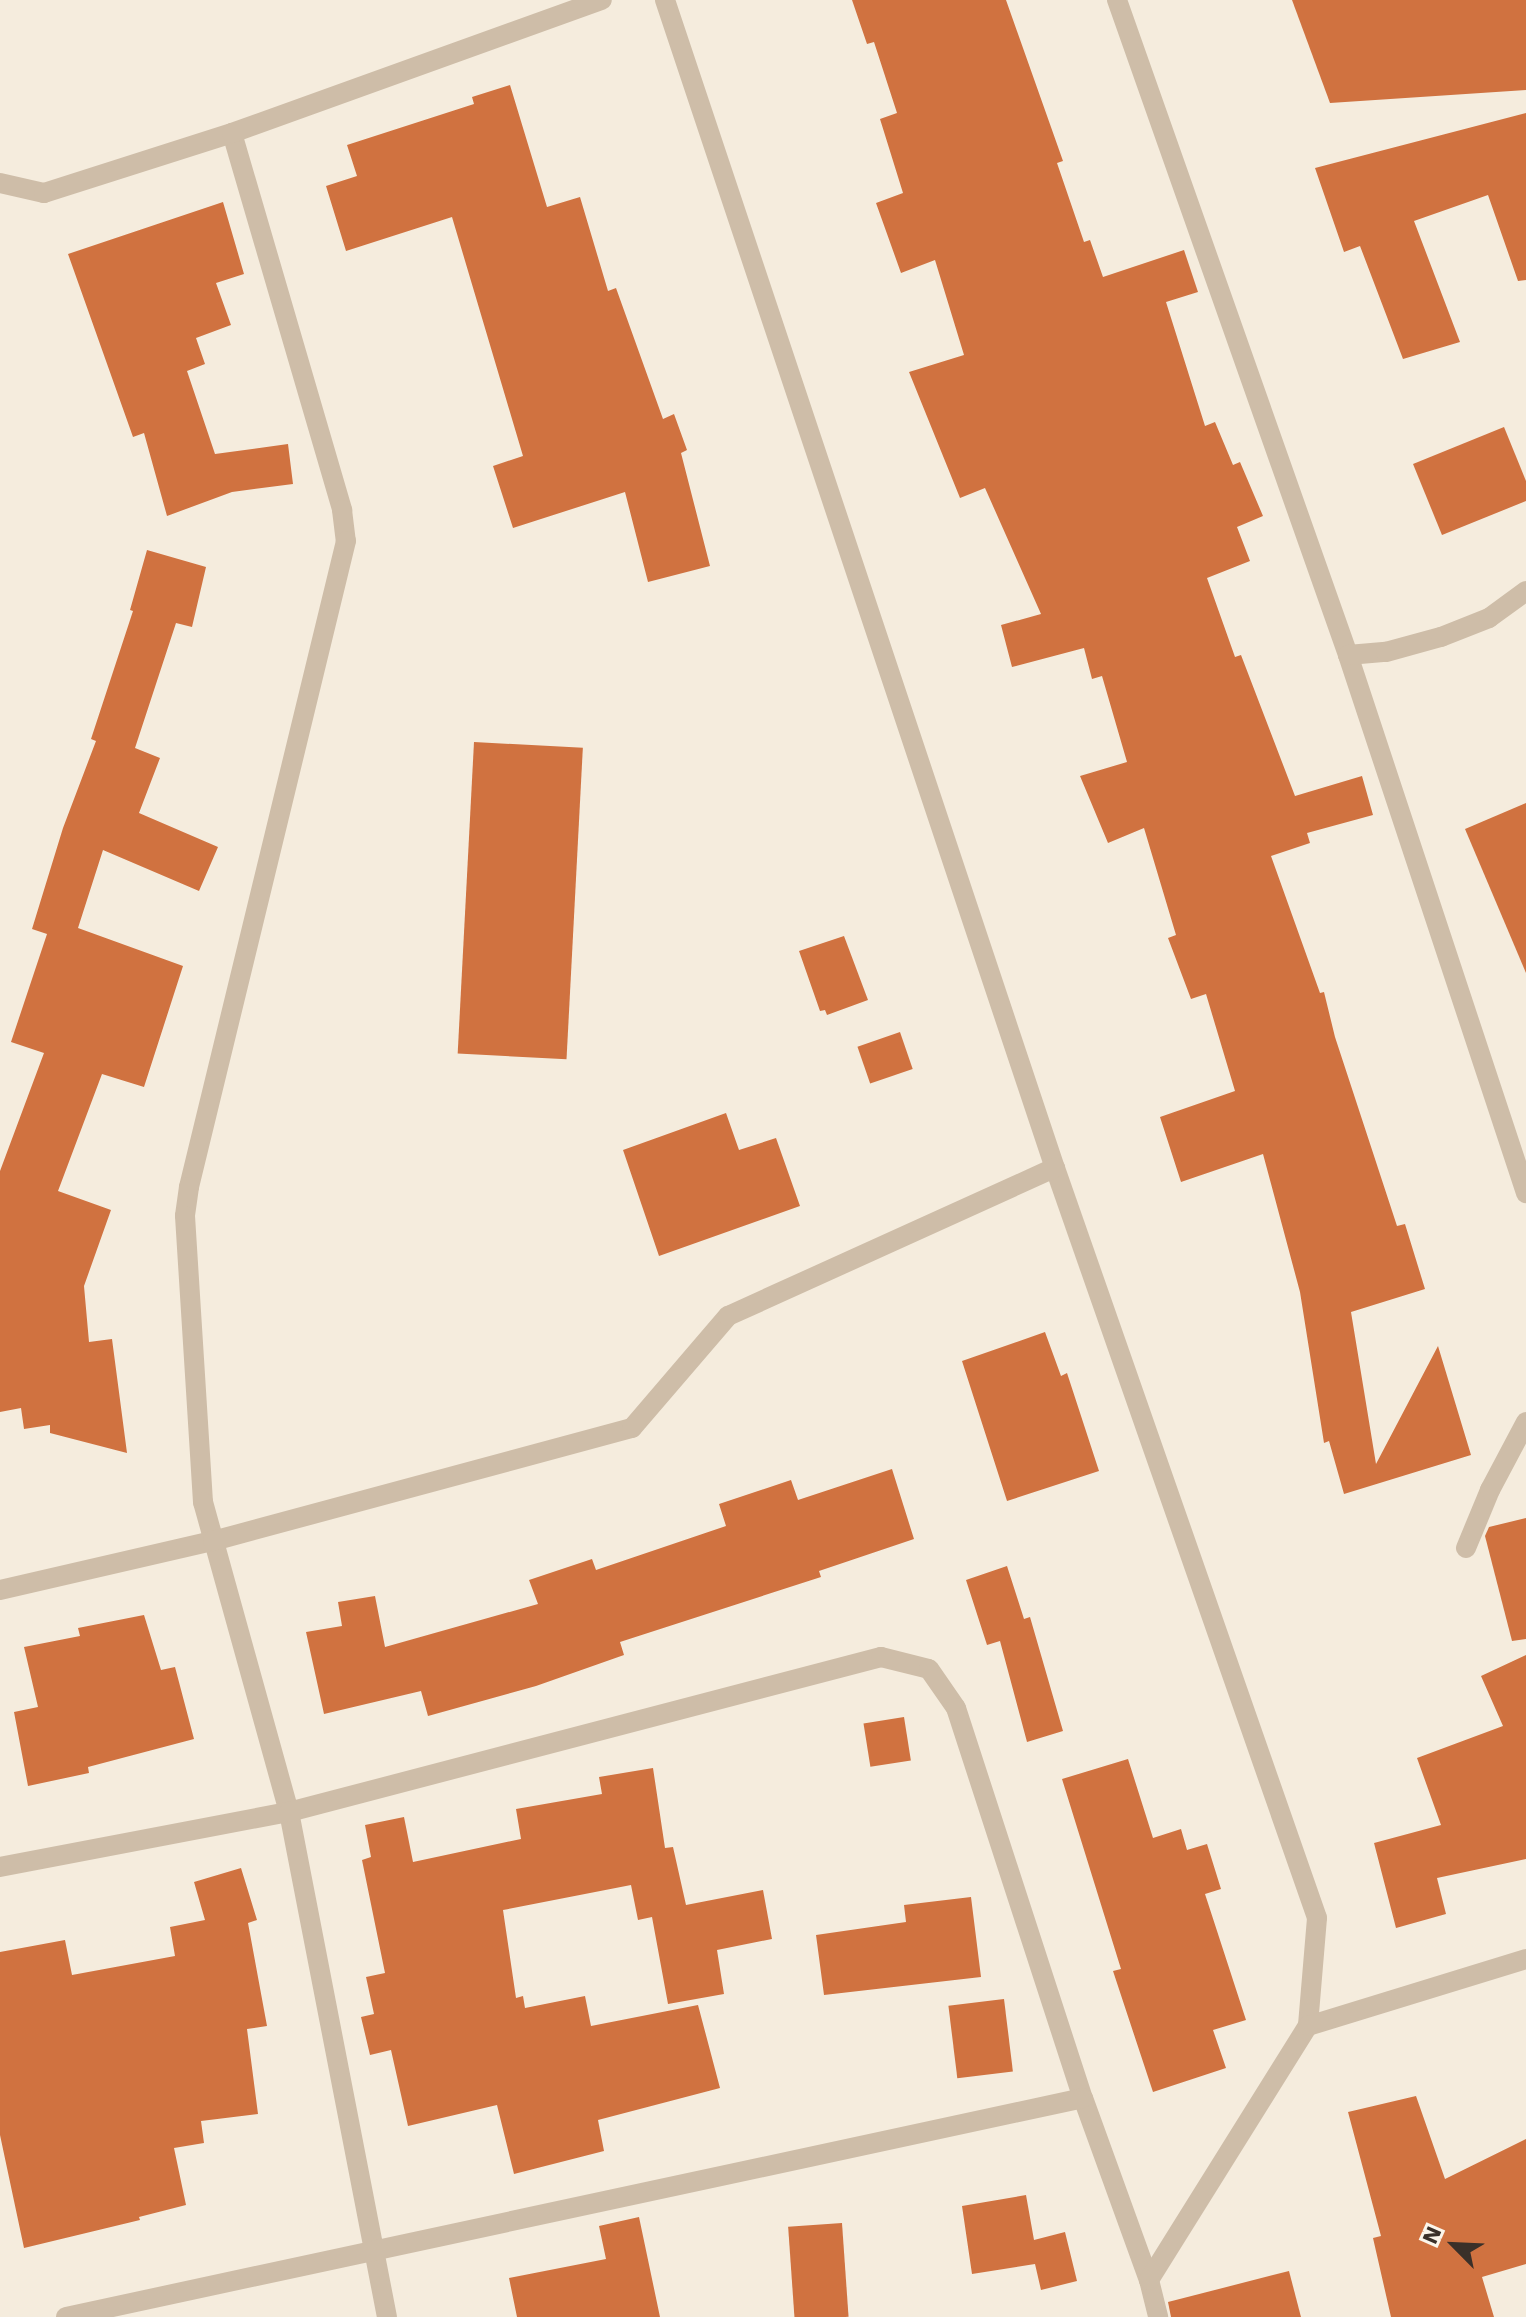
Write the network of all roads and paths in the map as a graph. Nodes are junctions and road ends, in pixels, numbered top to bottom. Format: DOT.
graph roads {
  1 [pos="602,0"];
  2 [pos="665,0"];
  3 [pos="1117,0"];
  4 [pos="232,133"];
  5 [pos="0,183"];
  6 [pos="1526,591"];
  7 [pos="1348,655"];
  8 [pos="1055,1168"];
  9 [pos="1526,1193"];
  10 [pos="1526,1422"];
  11 [pos="213,1541"];
  12 [pos="1466,1548"];
  13 [pos="0,1590"];
  14 [pos="289,1812"];
  15 [pos="0,1867"];
  16 [pos="1526,1959"];
  17 [pos="1308,2026"];
  18 [pos="1083,2098"];
  19 [pos="374,2252"];
  20 [pos="1149,2280"];
  21 [pos="66,2317"];
  22 [pos="387,2317"];
  23 [pos="1158,2317"];
  1 -- 4 [label="street"];
  2 -- 8 [label="street"];
  3 -- 7 [label="street"];
  4 -- 5 [label="street"];
  4 -- 11 [label="street"];
  6 -- 7 [label="street"];
  7 -- 9 [label="street"];
  8 -- 11 [label="street"];
  8 -- 17 [label="street"];
  10 -- 12 [label="street"];
  11 -- 13 [label="street"];
  11 -- 14 [label="street"];
  14 -- 15 [label="street"];
  14 -- 18 [label="street"];
  14 -- 19 [label="street"];
  16 -- 17 [label="street"];
  17 -- 20 [label="street"];
  18 -- 19 [label="street"];
  18 -- 20 [label="street"];
  19 -- 21 [label="street"];
  19 -- 22 [label="street"];
  20 -- 23 [label="street"];
}
